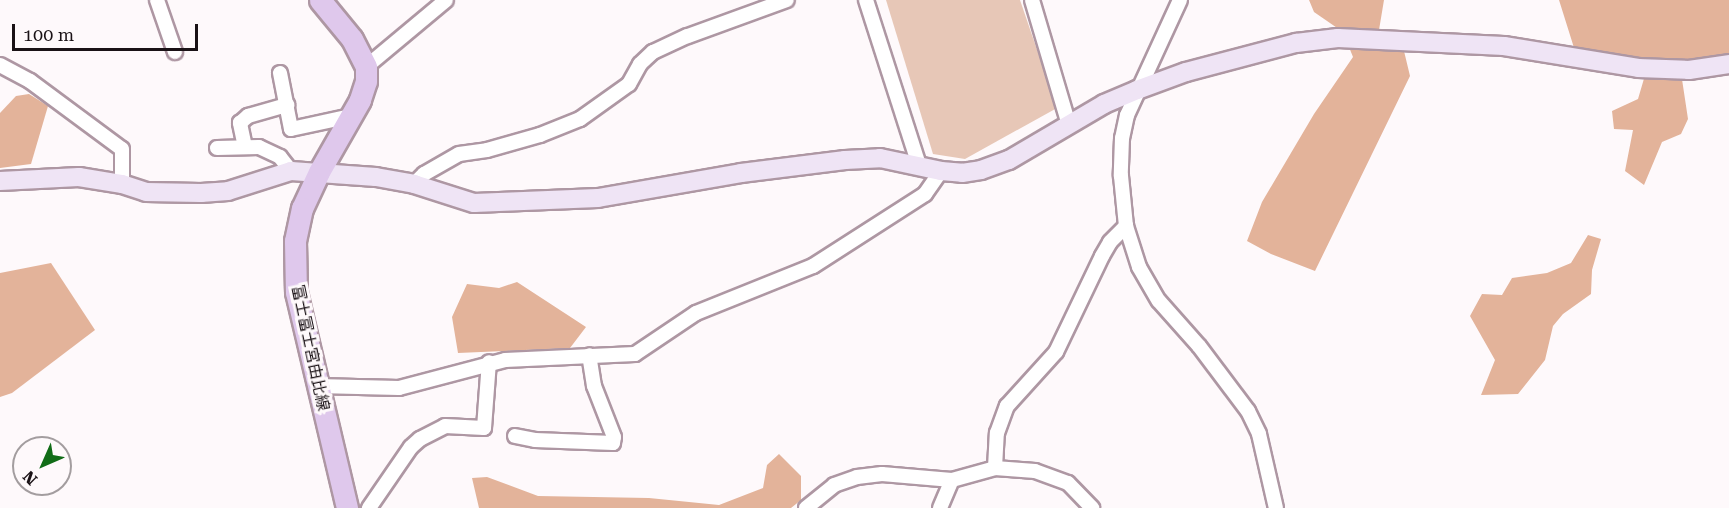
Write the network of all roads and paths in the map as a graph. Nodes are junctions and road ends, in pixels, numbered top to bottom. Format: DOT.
graph roads {
  1 [pos="157,0"];
  2 [pos="320,0"];
  3 [pos="446,0"];
  4 [pos="787,0"];
  5 [pos="866,0"];
  6 [pos="1032,0"];
  7 [pos="1180,0"];
  8 [pos="175,52"];
  9 [pos="1729,64"];
  10 [pos="0,65"];
  11 [pos="366,67"];
  12 [pos="280,73"];
  13 [pos="1137,90"];
  14 [pos="287,105"];
  15 [pos="351,116"];
  16 [pos="1069,125"];
  17 [pos="245,147"];
  18 [pos="217,148"];
  19 [pos="919,165"];
  20 [pos="291,171"];
  21 [pos="941,171"];
  22 [pos="319,172"];
  23 [pos="0,181"];
  24 [pos="122,184"];
  25 [pos="414,184"];
  26 [pos="1126,226"];
  27 [pos="589,355"];
  28 [pos="489,362"];
  29 [pos="317,386"];
  30 [pos="515,436"];
  31 [pos="995,468"];
  32 [pos="952,480"];
  33 [pos="347,508"];
  34 [pos="369,508"];
  35 [pos="806,508"];
  36 [pos="940,508"];
  37 [pos="1092,508"];
  38 [pos="1276,508"];
  1 -- 8 [label="street"];
  2 -- 11 [label="main road"];
  3 -- 11 [label="street"];
  4 -- 25 [label="street"];
  5 -- 19 [label="street"];
  6 -- 16 [label="street"];
  7 -- 13 [label="street"];
  9 -- 13 [label="street"];
  10 -- 24 [label="street"];
  11 -- 15 [label="main road, 富士富士宮由比線"];
  12 -- 14 [label="street"];
  13 -- 16 [label="street"];
  13 -- 26 [label="street"];
  14 -- 15 [label="street"];
  14 -- 17 [label="street"];
  15 -- 22 [label="main road, 富士富士宮由比線"];
  16 -- 21 [label="street"];
  17 -- 18 [label="street"];
  17 -- 20 [label="street"];
  19 -- 21 [label="street"];
  19 -- 25 [label="street"];
  20 -- 22 [label="street"];
  20 -- 24 [label="street"];
  21 -- 27 [label="street"];
  22 -- 25 [label="street"];
  22 -- 29 [label="main road, 富士富士宮由比線"];
  23 -- 24 [label="street"];
  26 -- 31 [label="street"];
  26 -- 38 [label="street"];
  27 -- 28 [label="street"];
  27 -- 30 [label="street"];
  28 -- 29 [label="street"];
  28 -- 34 [label="street"];
  29 -- 33 [label="main road, 富士富士宮由比線"];
  31 -- 32 [label="street"];
  31 -- 37 [label="street"];
  32 -- 35 [label="street"];
  32 -- 36 [label="street"];
}
